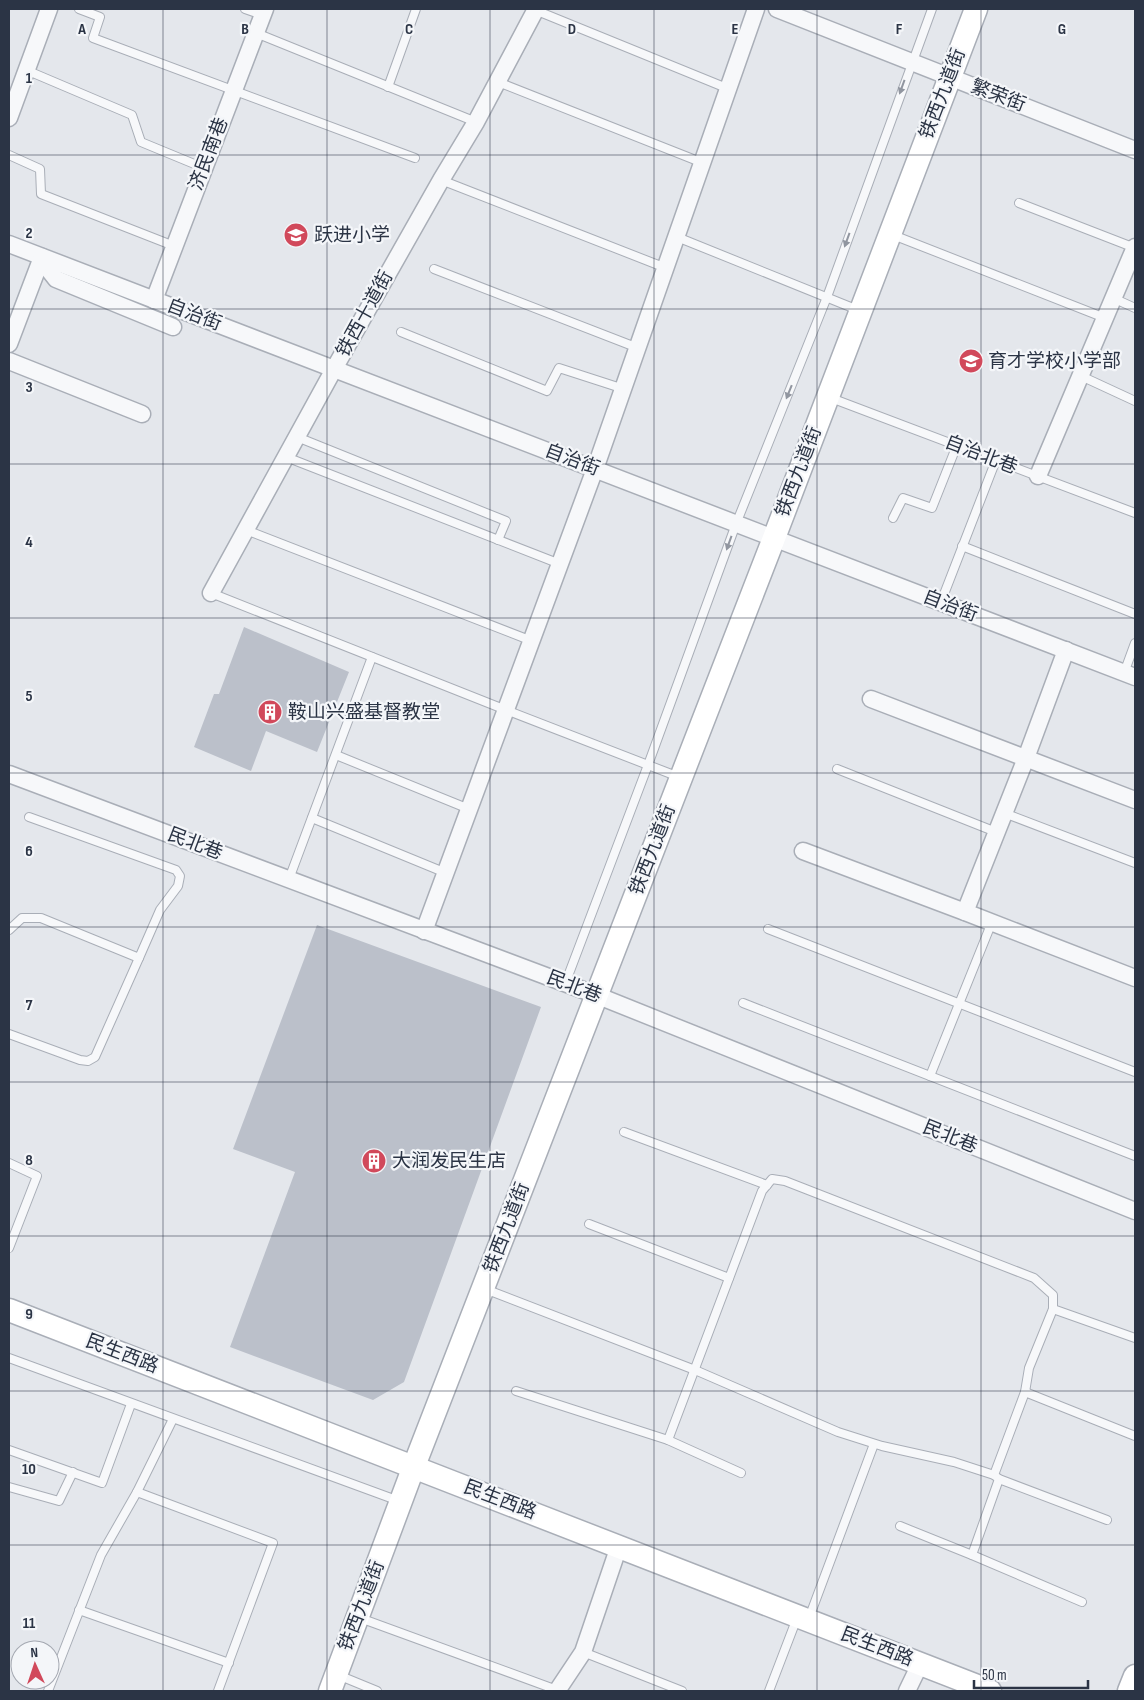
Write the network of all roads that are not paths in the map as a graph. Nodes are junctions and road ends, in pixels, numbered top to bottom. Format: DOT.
graph roads {
  1 [pos="49,9"];
  2 [pos="79,9"];
  3 [pos="245,9"];
  4 [pos="416,9"];
  5 [pos="536,9"];
  6 [pos="756,9"];
  7 [pos="777,9"];
  8 [pos="932,9"];
  9 [pos="976,9"];
  10 [pos="264,12"];
  11 [pos="256,33"];
  12 [pos="912,62"];
  13 [pos="26,70"];
  14 [pos="950,78"];
  15 [pos="498,82"];
  16 [pos="388,86"];
  17 [pos="728,88"];
  18 [pos="234,91"];
  19 [pos="9,118"];
  20 [pos="476,122"];
  21 [pos="1135,150"];
  22 [pos="9,155"];
  23 [pos="415,158"];
  24 [pos="703,163"];
  25 [pos="204,168"];
  26 [pos="441,180"];
  27 [pos="1019,203"];
  28 [pos="890,234"];
  29 [pos="676,237"];
  30 [pos="9,244"];
  31 [pos="174,246"];
  32 [pos="1135,248"];
  33 [pos="42,258"];
  34 [pos="666,268"];
  35 [pos="434,269"];
  36 [pos="826,297"];
  37 [pos="1113,298"];
  38 [pos="154,300"];
  39 [pos="1135,308"];
  40 [pos="860,311"];
  41 [pos="1105,318"];
  42 [pos="173,327"];
  43 [pos="401,332"];
  44 [pos="9,344"];
  45 [pos="638,348"];
  46 [pos="9,361"];
  47 [pos="334,369"];
  48 [pos="1081,376"];
  49 [pos="624,389"];
  50 [pos="828,397"];
  51 [pos="1135,401"];
  52 [pos="142,414"];
  53 [pos="297,437"];
  54 [pos="957,445"];
  55 [pos="286,457"];
  56 [pos="996,460"];
  57 [pos="596,469"];
  58 [pos="1038,476"];
  59 [pos="1135,513"];
  60 [pos="894,518"];
  61 [pos="736,524"];
  62 [pos="246,530"];
  63 [pos="774,538"];
  64 [pos="498,540"];
  65 [pos="962,546"];
  66 [pos="560,564"];
  67 [pos="211,593"];
  68 [pos="940,602"];
  69 [pos="1135,614"];
  70 [pos="532,641"];
  71 [pos="1135,643"];
  72 [pos="1066,650"];
  73 [pos="372,657"];
  74 [pos="1130,675"];
  75 [pos="871,699"];
  76 [pos="506,710"];
  77 [pos="336,755"];
  78 [pos="1026,758"];
  79 [pos="648,765"];
  80 [pos="837,769"];
  81 [pos="9,774"];
  82 [pos="681,778"];
  83 [pos="1135,800"];
  84 [pos="469,809"];
  85 [pos="1004,813"];
  86 [pos="29,817"];
  87 [pos="312,818"];
  88 [pos="996,832"];
  89 [pos="802,852"];
  90 [pos="1135,864"];
  91 [pos="446,873"];
  92 [pos="289,879"];
  93 [pos="965,912"];
  94 [pos="992,922"];
  95 [pos="768,929"];
  96 [pos="9,930"];
  97 [pos="424,930"];
  98 [pos="139,958"];
  99 [pos="1135,978"];
  100 [pos="565,984"];
  101 [pos="596,996"];
  102 [pos="743,1003"];
  103 [pos="959,1003"];
  104 [pos="9,1034"];
  105 [pos="1135,1072"];
  106 [pos="930,1076"];
  107 [pos="624,1132"];
  108 [pos="1135,1156"];
  109 [pos="9,1163"];
  110 [pos="767,1185"];
  111 [pos="1135,1211"];
  112 [pos="589,1224"];
  113 [pos="9,1248"];
  114 [pos="729,1278"];
  115 [pos="483,1288"];
  116 [pos="1053,1309"];
  117 [pos="9,1310"];
  118 [pos="1135,1338"];
  119 [pos="9,1358"];
  120 [pos="694,1370"];
  121 [pos="516,1391"];
  122 [pos="1025,1392"];
  123 [pos="131,1404"];
  124 [pos="173,1419"];
  125 [pos="1135,1436"];
  126 [pos="668,1440"];
  127 [pos="874,1444"];
  128 [pos="9,1450"];
  129 [pos="414,1466"];
  130 [pos="73,1472"];
  131 [pos="742,1473"];
  132 [pos="997,1477"];
  133 [pos="9,1487"];
  134 [pos="137,1492"];
  135 [pos="401,1502"];
  136 [pos="1107,1520"];
  137 [pos="900,1526"];
  138 [pos="619,1546"];
  139 [pos="972,1554"];
  140 [pos="1082,1602"];
  141 [pos="79,1610"];
  142 [pos="358,1618"];
  143 [pos="803,1618"];
  144 [pos="583,1652"];
  145 [pos="229,1663"];
  146 [pos="920,1664"];
  147 [pos="1135,1676"];
  148 [pos="333,1683"];
  149 [pos="48,1691"];
  150 [pos="218,1691"];
  151 [pos="378,1691"];
  152 [pos="557,1691"];
  153 [pos="682,1691"];
  154 [pos="769,1691"];
  155 [pos="907,1691"];
  156 [pos="990,1691"];
  157 [pos="1129,1691"];
  1 -- 13 [label="street"];
  2 -- 18 [label="lane"];
  3 -- 10 [label="lane"];
  4 -- 16 [label="lane"];
  5 -- 15 [label="street, 铁西十道街"];
  5 -- 17 [label="lane"];
  6 -- 17 [label="street"];
  7 -- 12 [label="street, 繁荣街"];
  8 -- 12 [label="lane"];
  9 -- 14 [label="main road, 铁西九道街"];
  10 -- 11 [label="street, 济民南巷"];
  11 -- 16 [label="lane"];
  11 -- 18 [label="street, 济民南巷"];
  12 -- 14 [label="street, 繁荣街"];
  12 -- 36 [label="lane, one-way"];
  13 -- 19 [label="street"];
  13 -- 25 [label="lane"];
  14 -- 21 [label="street, 繁荣街"];
  14 -- 28 [label="main road, 铁西九道街"];
  15 -- 20 [label="street, 铁西十道街"];
  15 -- 24 [label="lane"];
  16 -- 20 [label="lane"];
  17 -- 24 [label="street"];
  18 -- 23 [label="lane"];
  18 -- 25 [label="street, 济民南巷"];
  20 -- 26 [label="street, 铁西十道街"];
  22 -- 31 [label="lane"];
  24 -- 29 [label="street"];
  25 -- 31 [label="street, 济民南巷"];
  26 -- 34 [label="lane"];
  26 -- 47 [label="street, 铁西十道街"];
  27 -- 32 [label="lane"];
  28 -- 40 [label="main road, 铁西九道街"];
  28 -- 41 [label="lane"];
  29 -- 34 [label="street"];
  29 -- 36 [label="lane"];
  30 -- 33 [label="street, 自治街"];
  31 -- 38 [label="street, 济民南巷"];
  32 -- 37 [label="street"];
  33 -- 38 [label="street, 自治街"];
  33 -- 42 [label="street"];
  33 -- 44 [label="street"];
  34 -- 45 [label="street"];
  35 -- 45 [label="lane"];
  36 -- 40 [label="lane"];
  36 -- 61 [label="lane, one-way"];
  37 -- 39 [label="lane"];
  37 -- 41 [label="street"];
  38 -- 47 [label="street, 自治街"];
  40 -- 50 [label="main road, 铁西九道街"];
  41 -- 48 [label="street"];
  43 -- 49 [label="lane"];
  45 -- 49 [label="street"];
  46 -- 52 [label="street"];
  47 -- 53 [label="street, 铁西十道街"];
  47 -- 57 [label="street, 自治街"];
  48 -- 51 [label="lane"];
  48 -- 58 [label="street"];
  49 -- 57 [label="street"];
  50 -- 54 [label="lane, 自治北巷"];
  50 -- 63 [label="main road, 铁西九道街"];
  53 -- 55 [label="street, 铁西十道街"];
  53 -- 64 [label="lane"];
  54 -- 56 [label="lane, 自治北巷"];
  54 -- 60 [label="lane"];
  55 -- 62 [label="street, 铁西十道街"];
  55 -- 64 [label="lane"];
  56 -- 58 [label="lane, 自治北巷"];
  56 -- 65 [label="lane"];
  57 -- 61 [label="street, 自治街"];
  57 -- 66 [label="street"];
  58 -- 59 [label="lane, 自治北巷"];
  61 -- 63 [label="street, 自治街"];
  61 -- 79 [label="lane, one-way"];
  62 -- 67 [label="street, 铁西十道街"];
  62 -- 70 [label="lane"];
  63 -- 68 [label="street, 自治街"];
  63 -- 82 [label="main road, 铁西九道街"];
  64 -- 66 [label="lane"];
  65 -- 68 [label="lane"];
  65 -- 69 [label="lane"];
  66 -- 70 [label="street"];
  67 -- 73 [label="lane"];
  68 -- 72 [label="street, 自治街"];
  70 -- 76 [label="street"];
  71 -- 74 [label="lane"];
  72 -- 74 [label="street, 自治街"];
  72 -- 78 [label="street"];
  73 -- 76 [label="lane"];
  73 -- 77 [label="lane"];
  75 -- 78 [label="street"];
  76 -- 79 [label="lane"];
  76 -- 84 [label="street"];
  77 -- 84 [label="lane"];
  77 -- 87 [label="lane"];
  78 -- 83 [label="street"];
  78 -- 85 [label="street"];
  79 -- 82 [label="lane"];
  79 -- 100 [label="lane"];
  80 -- 88 [label="lane"];
  81 -- 92 [label="street, 民北巷"];
  82 -- 101 [label="main road, 铁西九道街"];
  84 -- 91 [label="street"];
  85 -- 88 [label="street"];
  85 -- 90 [label="lane"];
  86 -- 98 [label="lane"];
  87 -- 91 [label="lane"];
  87 -- 92 [label="lane"];
  88 -- 93 [label="street"];
  89 -- 93 [label="street"];
  91 -- 97 [label="street"];
  92 -- 97 [label="street, 民北巷"];
  93 -- 94 [label="street"];
  94 -- 99 [label="street"];
  94 -- 103 [label="lane"];
  95 -- 103 [label="lane"];
  96 -- 98 [label="lane"];
  97 -- 100 [label="street, 民北巷"];
  98 -- 104 [label="lane"];
  100 -- 101 [label="street, 民北巷"];
  101 -- 111 [label="street, 民北巷"];
  101 -- 115 [label="main road, 铁西九道街"];
  102 -- 106 [label="lane"];
  103 -- 105 [label="lane"];
  103 -- 106 [label="lane"];
  106 -- 108 [label="lane"];
  107 -- 110 [label="lane"];
  109 -- 113 [label="lane"];
  110 -- 114 [label="lane"];
  110 -- 116 [label="lane"];
  112 -- 114 [label="lane"];
  114 -- 120 [label="lane"];
  115 -- 120 [label="lane"];
  115 -- 129 [label="main road, 铁西九道街"];
  116 -- 118 [label="lane"];
  116 -- 122 [label="lane"];
  117 -- 129 [label="main road, 民生西路"];
  119 -- 123 [label="lane"];
  120 -- 126 [label="lane"];
  120 -- 127 [label="lane"];
  121 -- 126 [label="lane"];
  122 -- 125 [label="lane"];
  122 -- 132 [label="lane"];
  123 -- 124 [label="lane"];
  123 -- 130 [label="lane"];
  124 -- 134 [label="lane"];
  124 -- 135 [label="lane"];
  126 -- 131 [label="lane"];
  127 -- 132 [label="lane"];
  127 -- 143 [label="lane"];
  128 -- 130 [label="lane"];
  129 -- 135 [label="main road, 铁西九道街"];
  129 -- 138 [label="main road, 民生西路"];
  130 -- 133 [label="lane"];
  132 -- 136 [label="lane"];
  132 -- 139 [label="lane"];
  134 -- 141 [label="lane"];
  134 -- 145 [label="lane"];
  135 -- 142 [label="main road, 铁西九道街"];
  137 -- 139 [label="lane"];
  138 -- 143 [label="main road, 民生西路"];
  138 -- 144 [label="street"];
  139 -- 140 [label="lane"];
  141 -- 145 [label="lane"];
  141 -- 149 [label="lane"];
  142 -- 148 [label="main road, 铁西九道街"];
  142 -- 152 [label="lane"];
  143 -- 146 [label="main road, 民生西路"];
  143 -- 154 [label="lane"];
  144 -- 152 [label="street"];
  144 -- 153 [label="lane"];
  145 -- 150 [label="lane"];
  146 -- 155 [label="street"];
  146 -- 156 [label="main road, 民生西路"];
  147 -- 157 [label="main road"];
  148 -- 151 [label="lane"];
}
